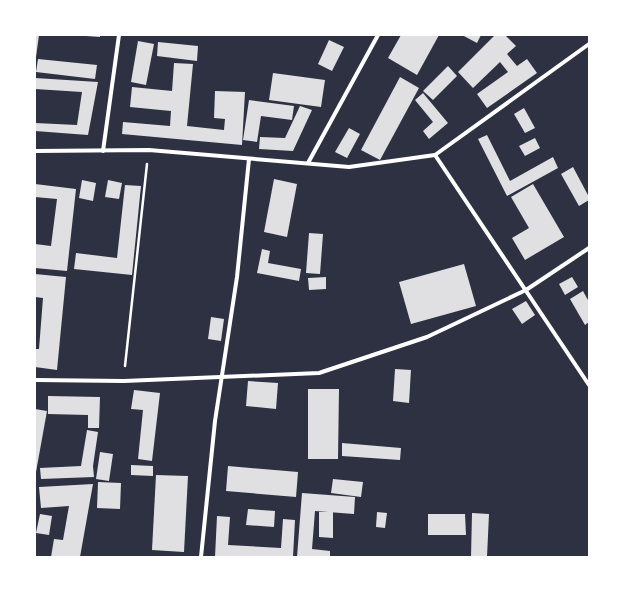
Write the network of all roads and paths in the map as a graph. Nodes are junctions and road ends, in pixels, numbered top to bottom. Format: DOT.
graph roads {
  1 [pos="119,35"];
  2 [pos="378,35"];
  3 [pos="589,44"];
  4 [pos="149,150"];
  5 [pos="35,151"];
  6 [pos="103,151"];
  7 [pos="435,155"];
  8 [pos="249,159"];
  9 [pos="308,163"];
  10 [pos="589,248"];
  11 [pos="526,290"];
  12 [pos="223,377"];
  13 [pos="35,380"];
  14 [pos="124,381"];
  15 [pos="589,385"];
  16 [pos="201,557"];
  1 -- 6 [label="street"];
  2 -- 9 [label="street"];
  3 -- 7 [label="street"];
  4 -- 6 [label="street"];
  4 -- 8 [label="street"];
  4 -- 14 [label="path"];
  5 -- 6 [label="street"];
  7 -- 9 [label="street"];
  7 -- 11 [label="street"];
  8 -- 9 [label="street"];
  8 -- 12 [label="street"];
  10 -- 11 [label="street"];
  11 -- 12 [label="street"];
  11 -- 15 [label="street"];
  12 -- 14 [label="street"];
  12 -- 16 [label="street"];
  13 -- 14 [label="street"];
}
